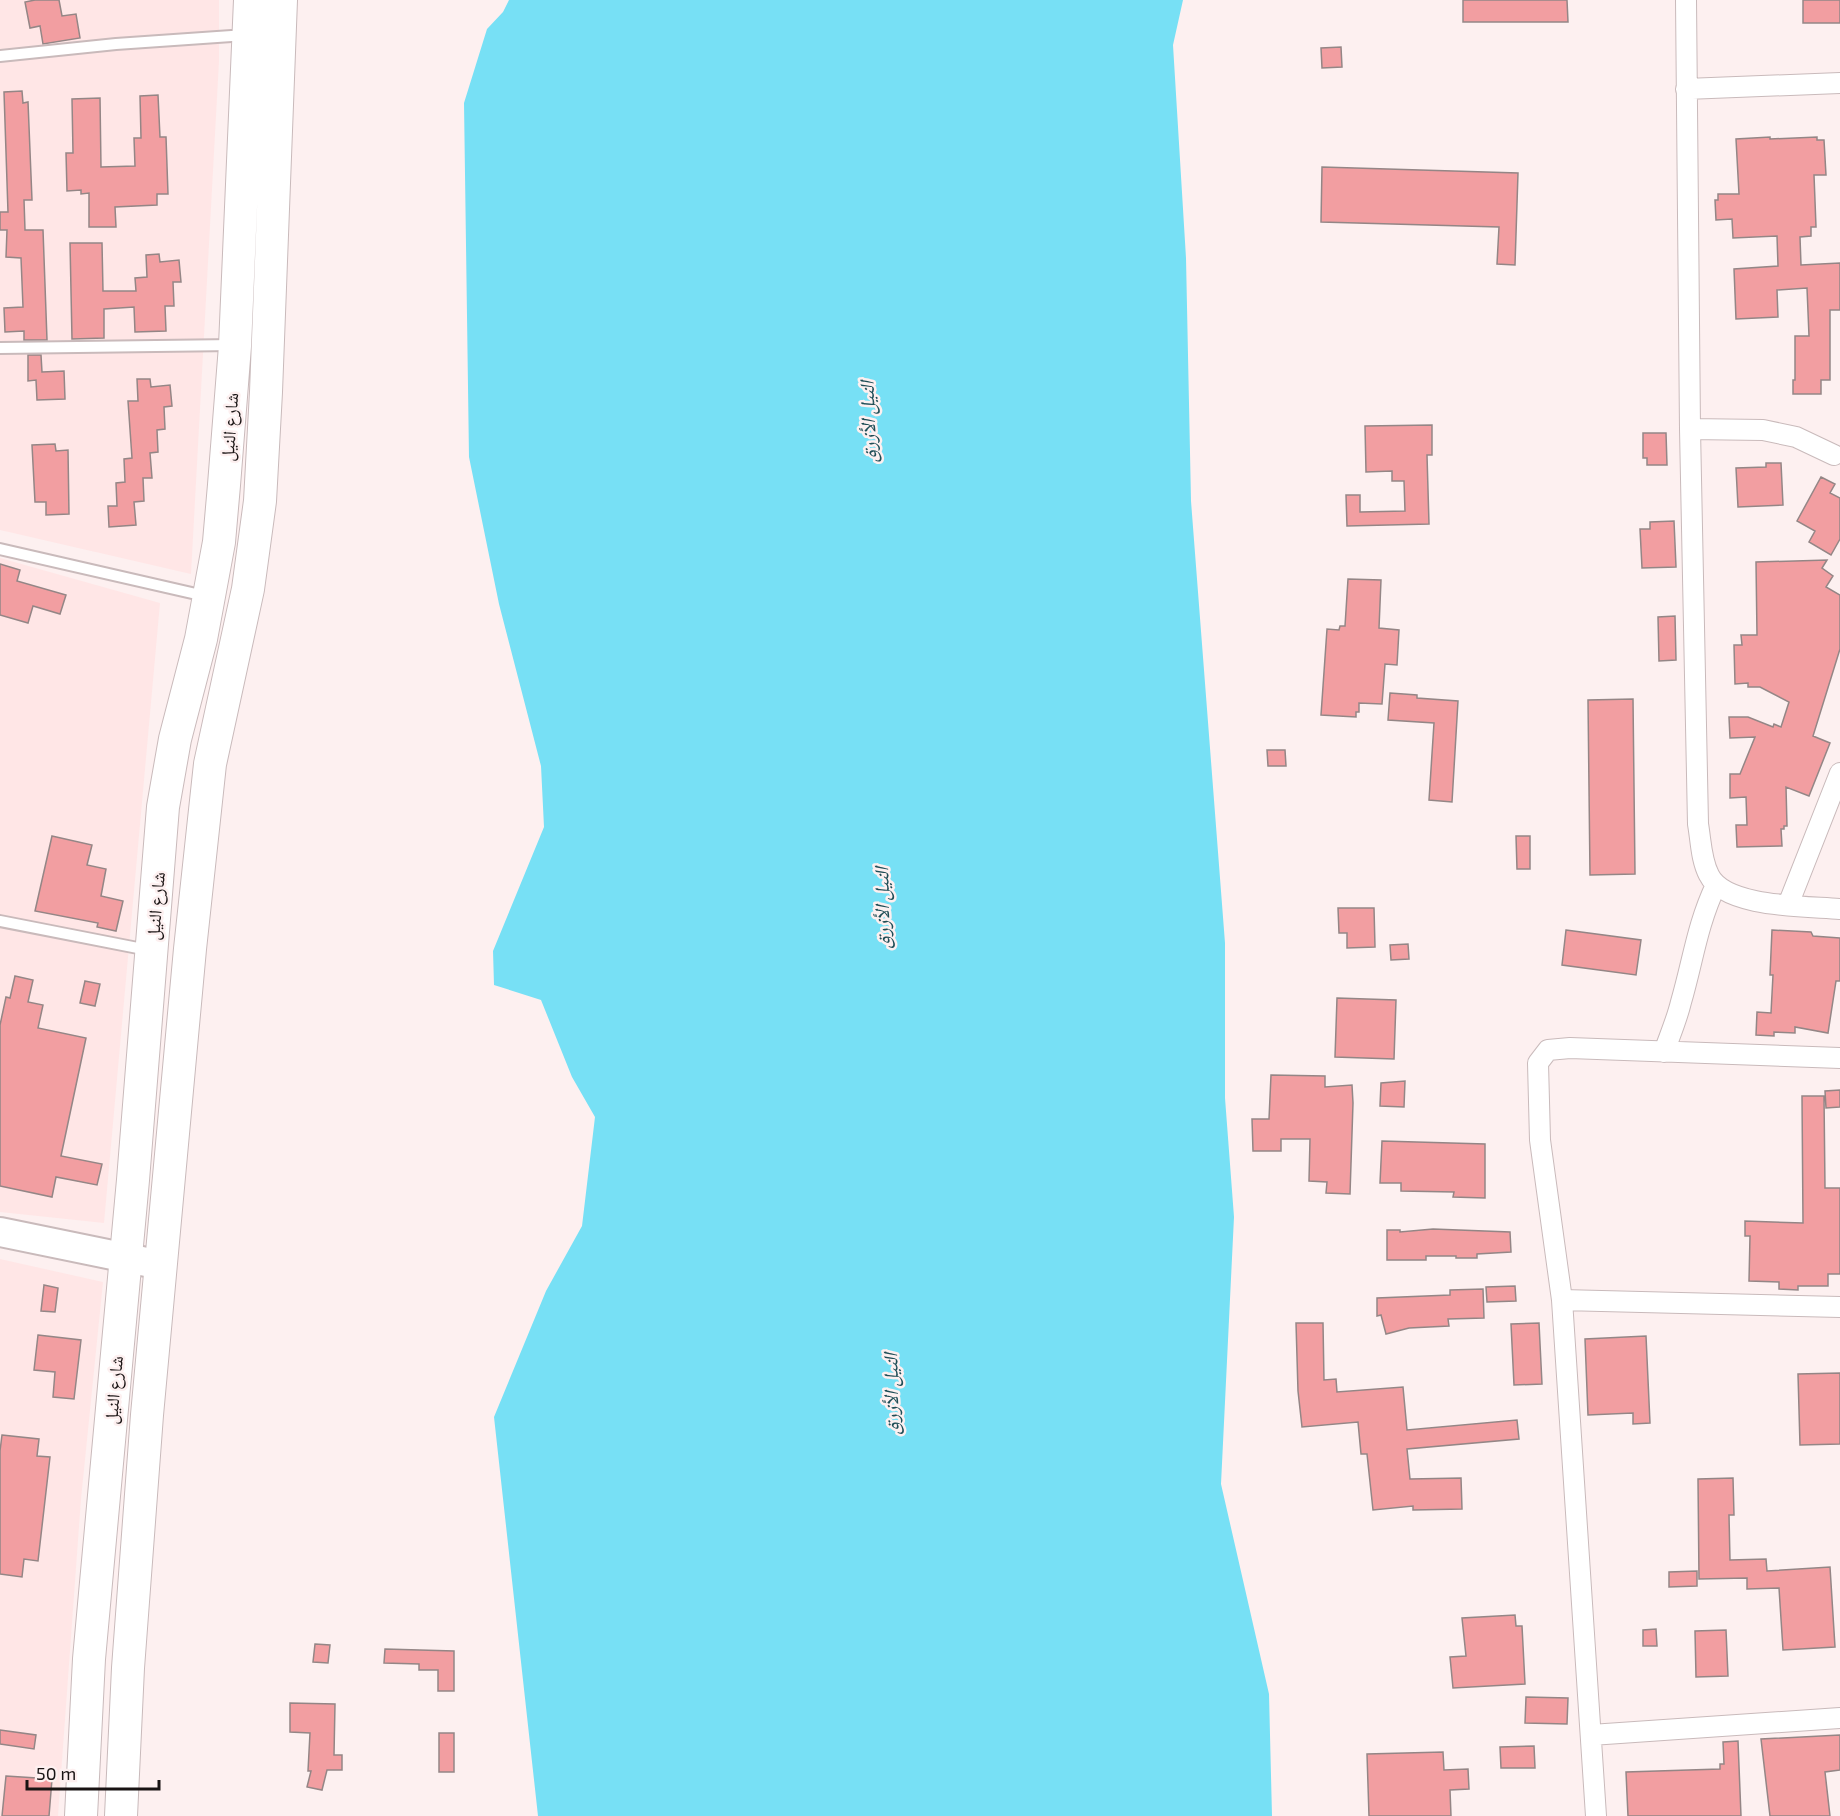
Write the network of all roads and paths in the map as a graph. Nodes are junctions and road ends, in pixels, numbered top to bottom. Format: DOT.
graph roads {
  1 [pos="250,0"];
  2 [pos="281,0"];
  3 [pos="1686,0"];
  4 [pos="250,35"];
  5 [pos="0,56"];
  6 [pos="1840,83"];
  7 [pos="1686,89"];
  8 [pos="235,345"];
  9 [pos="0,348"];
  10 [pos="1690,429"];
  11 [pos="1838,454"];
  12 [pos="0,549"];
  13 [pos="208,597"];
  14 [pos="1840,773"];
  15 [pos="1716,885"];
  16 [pos="1788,905"];
  17 [pos="1840,909"];
  18 [pos="0,921"];
  19 [pos="151,951"];
  20 [pos="1664,1052"];
  21 [pos="1840,1058"];
  22 [pos="0,1232"];
  23 [pos="124,1258"];
  24 [pos="161,1265"];
  25 [pos="1562,1300"];
  26 [pos="1840,1307"];
  27 [pos="1840,1718"];
  28 [pos="1591,1735"];
  29 [pos="81,1816"];
  30 [pos="121,1816"];
  31 [pos="1596,1816"];
  1 -- 4 [label="main road, شارع النيل"];
  2 -- 24 [label="main road, شارع النيل"];
  3 -- 7 [label="street"];
  4 -- 5 [label="lane"];
  4 -- 8 [label="main road, شارع النيل"];
  6 -- 7 [label="street"];
  7 -- 10 [label="street"];
  8 -- 9 [label="lane"];
  8 -- 13 [label="main road, شارع النيل"];
  10 -- 11 [label="street"];
  10 -- 15 [label="street"];
  12 -- 13 [label="lane"];
  13 -- 19 [label="main road, شارع النيل"];
  14 -- 16 [label="street"];
  15 -- 16 [label="street"];
  15 -- 20 [label="street"];
  16 -- 17 [label="street"];
  18 -- 19 [label="lane"];
  19 -- 23 [label="main road, شارع النيل"];
  20 -- 21 [label="street"];
  20 -- 25 [label="street"];
  22 -- 23 [label="street"];
  23 -- 24 [label="street"];
  23 -- 29 [label="main road, شارع النيل"];
  24 -- 30 [label="main road, شارع النيل"];
  25 -- 26 [label="street"];
  25 -- 28 [label="street"];
  27 -- 28 [label="street"];
  28 -- 31 [label="street"];
}
